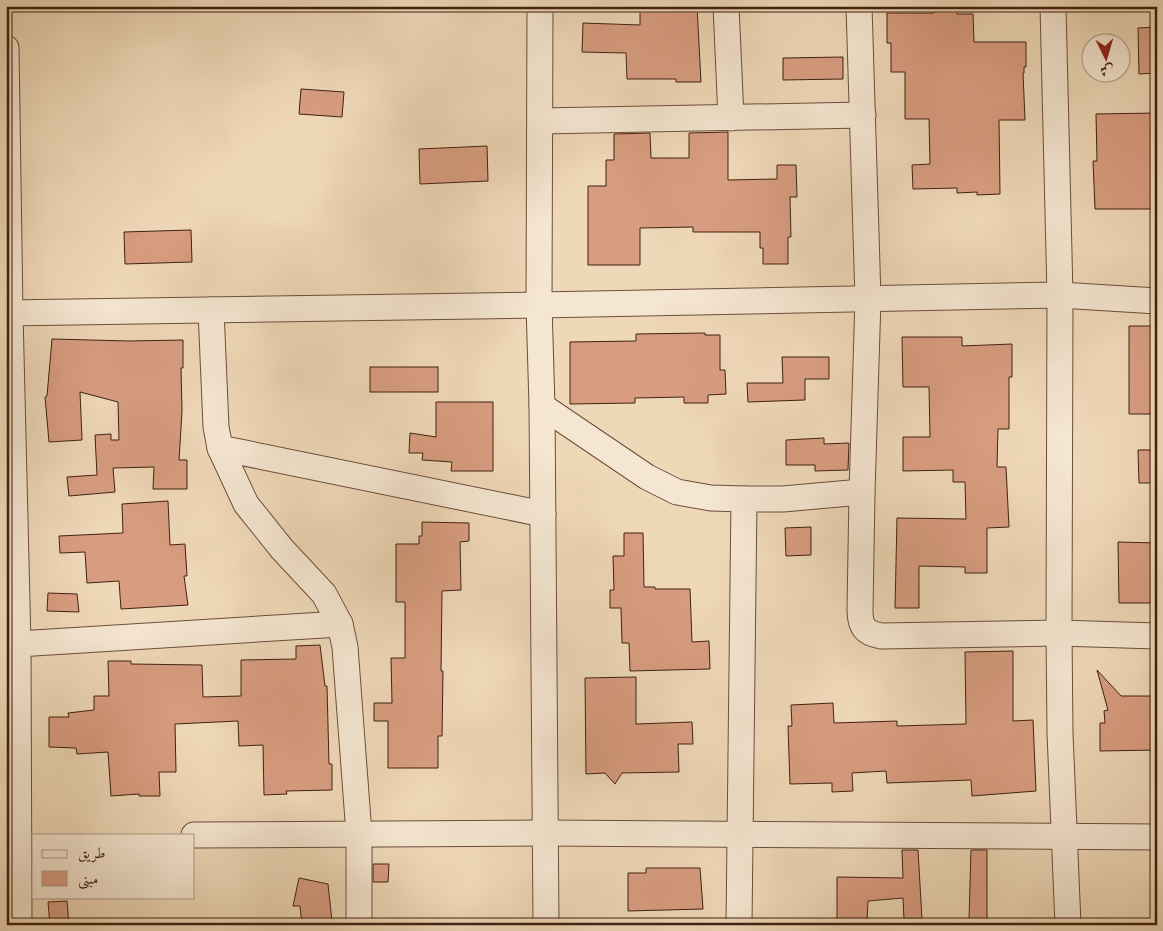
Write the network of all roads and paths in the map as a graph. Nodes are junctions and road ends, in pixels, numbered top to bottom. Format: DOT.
graph roads {
  1 [pos="540,6"];
  2 [pos="726,6"];
  3 [pos="859,6"];
  4 [pos="1053,6"];
  5 [pos="6,48"];
  6 [pos="863,115"];
  7 [pos="731,118"];
  8 [pos="541,122"];
  9 [pos="1060,295"];
  10 [pos="868,299"];
  11 [pos="1157,301"];
  12 [pos="539,305"];
  13 [pos="211,310"];
  14 [pos="8,313"];
  15 [pos="542,406"];
  16 [pos="220,448"];
  17 [pos="862,492"];
  18 [pos="744,499"];
  19 [pos="543,514"];
  20 [pos="340,624"];
  21 [pos="1059,633"];
  22 [pos="1157,636"];
  23 [pos="12,644"];
  24 [pos="545,833"];
  25 [pos="359,834"];
  26 [pos="741,834"];
  27 [pos="195,835"];
  28 [pos="20,836"];
  29 [pos="1065,837"];
  30 [pos="1157,837"];
  31 [pos="19,925"];
  32 [pos="359,925"];
  33 [pos="546,925"];
  34 [pos="739,925"];
  35 [pos="1068,925"];
  1 -- 8 [label="street"];
  2 -- 7 [label="street"];
  3 -- 6 [label="street"];
  4 -- 9 [label="street"];
  5 -- 14 [label="street"];
  6 -- 7 [label="street"];
  6 -- 10 [label="street"];
  7 -- 8 [label="street"];
  8 -- 12 [label="street"];
  9 -- 10 [label="street"];
  9 -- 11 [label="street"];
  9 -- 21 [label="street"];
  10 -- 12 [label="street"];
  10 -- 17 [label="street"];
  12 -- 13 [label="street"];
  12 -- 15 [label="street"];
  13 -- 14 [label="street"];
  13 -- 16 [label="street"];
  14 -- 23 [label="street"];
  15 -- 18 [label="street"];
  15 -- 19 [label="street"];
  16 -- 19 [label="street"];
  16 -- 20 [label="street"];
  17 -- 18 [label="street"];
  17 -- 21 [label="street"];
  18 -- 26 [label="street"];
  19 -- 24 [label="street"];
  20 -- 23 [label="street"];
  20 -- 25 [label="street"];
  21 -- 22 [label="street"];
  21 -- 29 [label="street"];
  23 -- 28 [label="street"];
  24 -- 25 [label="street"];
  24 -- 26 [label="street"];
  24 -- 33 [label="street"];
  25 -- 27 [label="street"];
  25 -- 32 [label="street"];
  26 -- 29 [label="street"];
  26 -- 34 [label="street"];
  28 -- 31 [label="street"];
  29 -- 30 [label="street"];
  29 -- 35 [label="street"];
}
